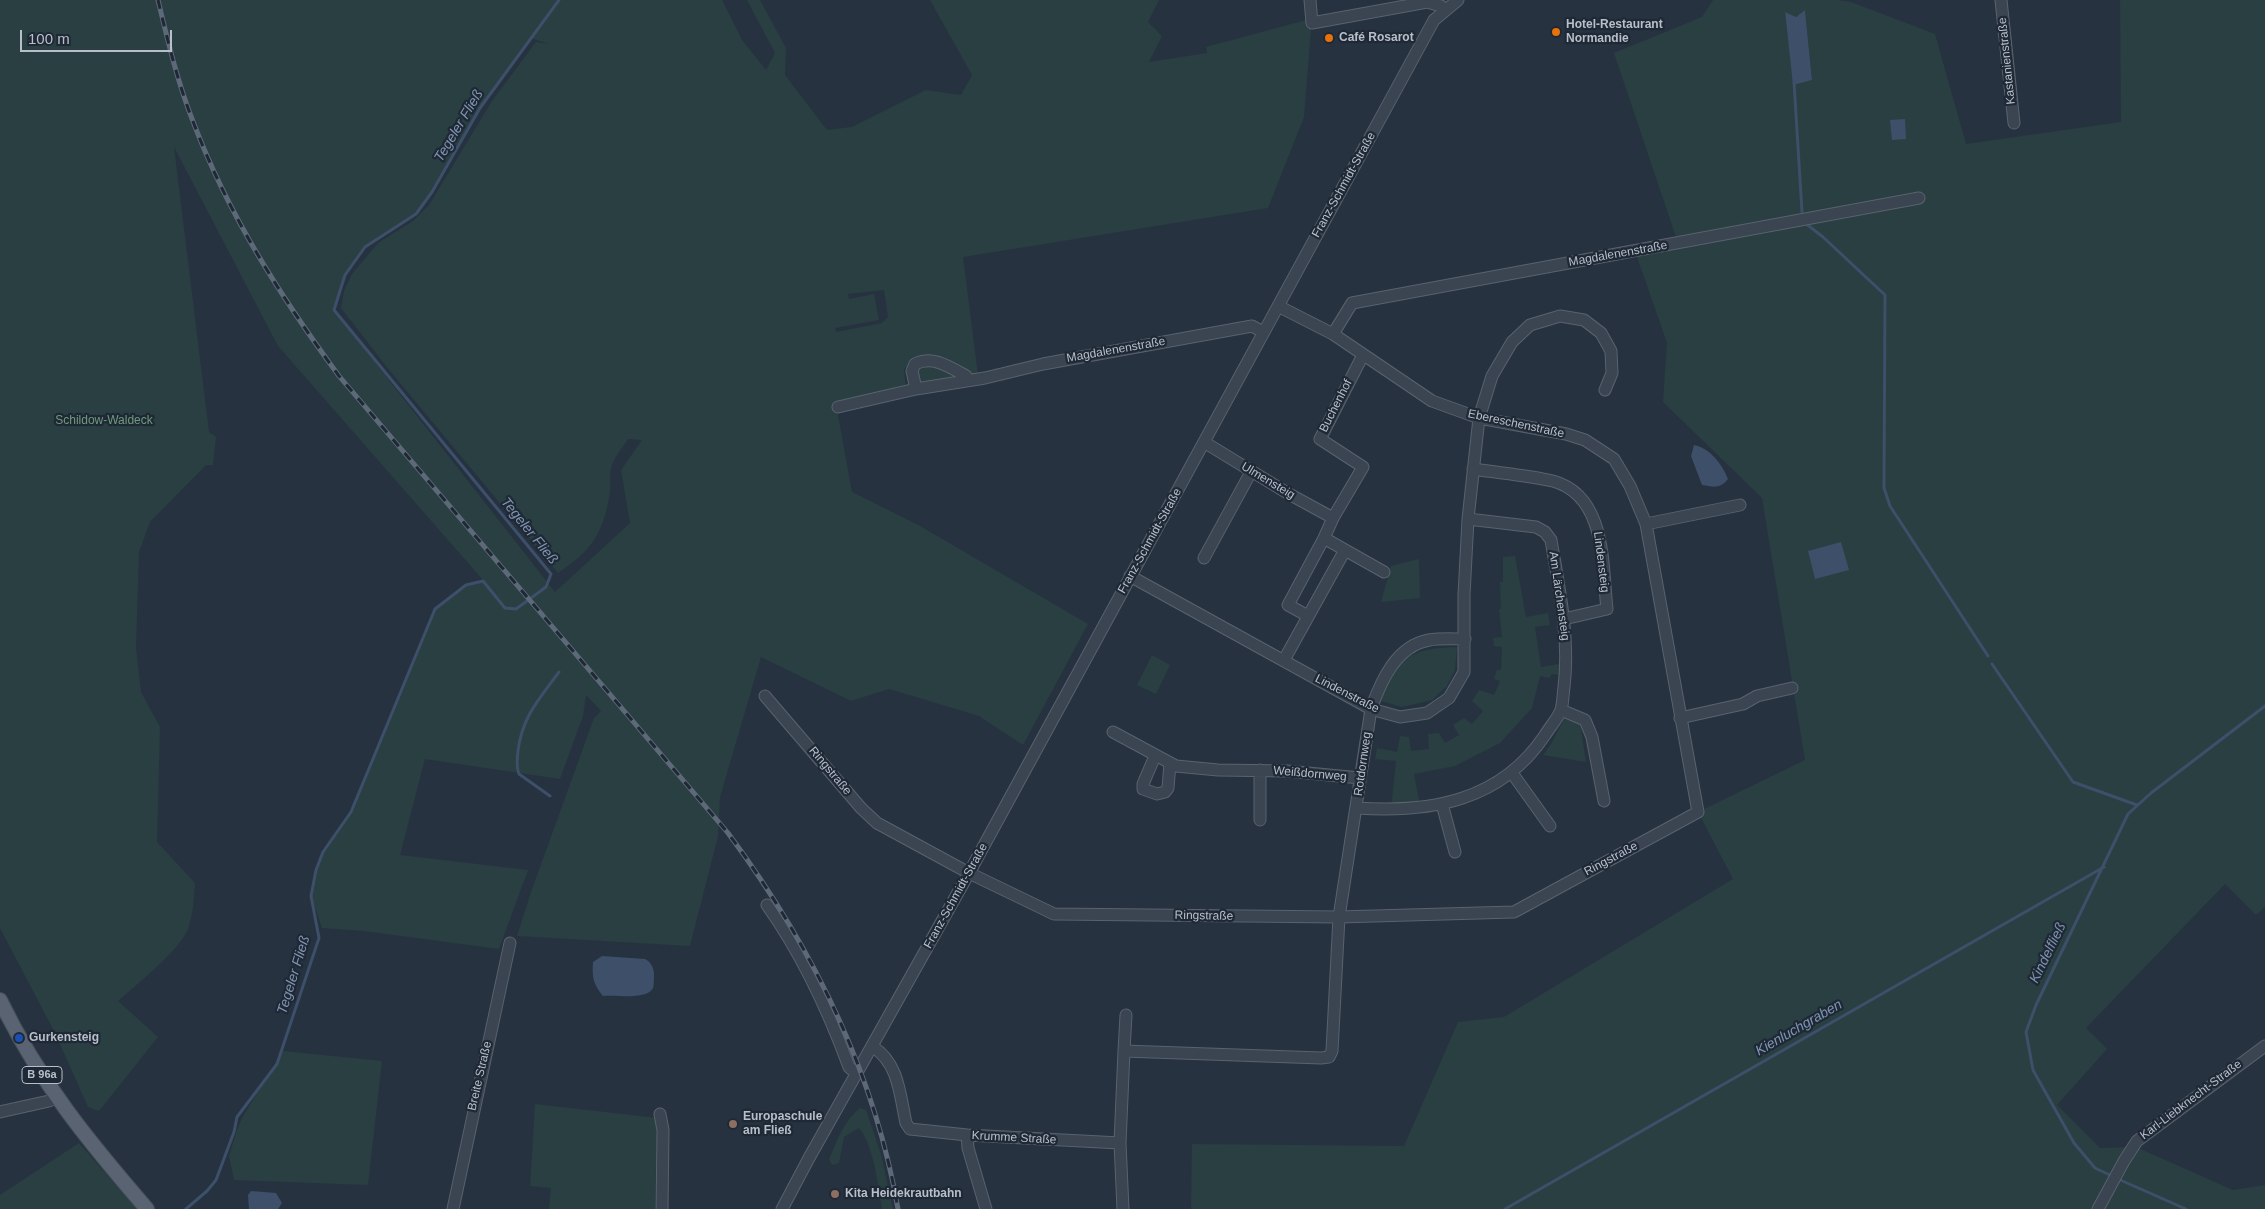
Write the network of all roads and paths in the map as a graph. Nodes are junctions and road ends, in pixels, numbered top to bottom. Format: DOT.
graph roads {
  1 [pos="1310,0"];
  2 [pos="1458,0"];
  3 [pos="2001,0"];
  4 [pos="1444,10"];
  5 [pos="2014,123"];
  6 [pos="1919,198"];
  7 [pos="1278,306"];
  8 [pos="1263,332"];
  9 [pos="1333,334"];
  10 [pos="1363,355"];
  11 [pos="968,380"];
  12 [pos="916,389"];
  13 [pos="1604,390"];
  14 [pos="838,407"];
  15 [pos="1479,418"];
  16 [pos="1204,442"];
  17 [pos="1473,469"];
  18 [pos="1251,472"];
  19 [pos="1740,505"];
  20 [pos="1333,518"];
  21 [pos="1468,519"];
  22 [pos="1646,524"];
  23 [pos="1324,538"];
  24 [pos="1345,550"];
  25 [pos="1204,558"];
  26 [pos="1384,572"];
  27 [pos="1130,576"];
  28 [pos="1308,616"];
  29 [pos="1564,619"];
  30 [pos="1465,639"];
  31 [pos="1284,660"];
  32 [pos="1792,688"];
  33 [pos="766,696"];
  34 [pos="1371,709"];
  35 [pos="1561,710"];
  36 [pos="1680,718"];
  37 [pos="1113,732"];
  38 [pos="1155,756"];
  39 [pos="1170,763"];
  40 [pos="1260,770"];
  41 [pos="1512,773"];
  42 [pos="1360,778"];
  43 [pos="1604,801"];
  44 [pos="1442,804"];
  45 [pos="1356,808"];
  46 [pos="1698,812"];
  47 [pos="1260,820"];
  48 [pos="1550,826"];
  49 [pos="1455,852"];
  50 [pos="969,873"];
  51 [pos="767,905"];
  52 [pos="1339,917"];
  53 [pos="510,943"];
  54 [pos="0,1000"];
  55 [pos="1126,1015"];
  56 [pos="2265,1046"];
  57 [pos="873,1047"];
  58 [pos="1124,1051"];
  59 [pos="857,1074"];
  60 [pos="56,1097"];
  61 [pos="0,1112"];
  62 [pos="660,1114"];
  63 [pos="967,1136"];
  64 [pos="1120,1142"];
  65 [pos="2100,1206"];
  66 [pos="148,1209"];
  67 [pos="452,1209"];
  68 [pos="662,1209"];
  69 [pos="782,1209"];
  70 [pos="986,1209"];
  71 [pos="1123,1209"];
  1 -- 4 [label="street"];
  2 -- 4 [label="street, Franz-Schmidt-Straße"];
  3 -- 5 [label="street, Kastanienstraße"];
  4 -- 7 [label="street, Franz-Schmidt-Straße"];
  6 -- 9 [label="street, Magdalenenstraße"];
  7 -- 8 [label="street, Franz-Schmidt-Straße"];
  7 -- 9 [label="street, Ebereschenstraße"];
  8 -- 11 [label="street, Magdalenenstraße"];
  8 -- 16 [label="street, Franz-Schmidt-Straße"];
  9 -- 10 [label="street, Ebereschenstraße"];
  10 -- 15 [label="street, Ebereschenstraße"];
  10 -- 20 [label="street, Buchenhof"];
  11 -- 12 [label="street, Magdalenenstraße"];
  11 -- 12 [label="street"];
  12 -- 14 [label="street, Magdalenenstraße"];
  13 -- 15 [label="street, Lindenstraße"];
  15 -- 17 [label="street, Lindenstraße"];
  15 -- 22 [label="street, Ebereschenstraße"];
  16 -- 18 [label="street, Ulmensteig"];
  16 -- 27 [label="street, Franz-Schmidt-Straße"];
  17 -- 21 [label="street, Lindenstraße"];
  17 -- 29 [label="street, Lindensteig"];
  18 -- 20 [label="street, Ulmensteig"];
  18 -- 25 [label="street"];
  19 -- 22 [label="street"];
  20 -- 23 [label="street"];
  21 -- 29 [label="street, Am Lärchensteig"];
  21 -- 30 [label="street, Lindenstraße"];
  22 -- 36 [label="street, Ebereschenstraße"];
  23 -- 24 [label="street"];
  23 -- 28 [label="street"];
  24 -- 26 [label="street"];
  24 -- 28 [label="street"];
  27 -- 31 [label="street, Lindenstraße"];
  27 -- 50 [label="street, Franz-Schmidt-Straße"];
  28 -- 31 [label="street"];
  29 -- 35 [label="street, Am Lärchensteig"];
  30 -- 34 [label="street, Rotdornweg"];
  30 -- 34 [label="street, Lindenstraße"];
  31 -- 34 [label="street, Lindenstraße"];
  32 -- 36 [label="street"];
  33 -- 50 [label="street, Ringstraße"];
  34 -- 42 [label="street, Rotdornweg"];
  35 -- 41 [label="street, Am Lärchensteig"];
  35 -- 43 [label="street"];
  36 -- 46 [label="street, Ebereschenstraße"];
  37 -- 38 [label="street, Weißdornweg"];
  38 -- 39 [label="street, Weißdornweg"];
  38 -- 39 [label="street"];
  39 -- 40 [label="street, Weißdornweg"];
  40 -- 42 [label="street, Weißdornweg"];
  40 -- 47 [label="street, Weißdornweg"];
  41 -- 44 [label="street, Am Lärchensteig"];
  41 -- 48 [label="street"];
  42 -- 45 [label="street, Rotdornweg"];
  44 -- 45 [label="street, Am Lärchensteig"];
  44 -- 49 [label="street"];
  45 -- 52 [label="street, Rotdornweg"];
  46 -- 52 [label="street, Ringstraße"];
  50 -- 52 [label="street, Ringstraße"];
  50 -- 57 [label="street, Franz-Schmidt-Straße"];
  51 -- 59 [label="street"];
  52 -- 58 [label="street"];
  53 -- 67 [label="street, Breite Straße"];
  54 -- 60 [label="main road, B 96a"];
  55 -- 58 [label="street"];
  56 -- 65 [label="street, Karl-Liebknecht-Straße"];
  57 -- 59 [label="street, Franz-Schmidt-Straße"];
  57 -- 63 [label="street, Krumme Straße"];
  58 -- 64 [label="street"];
  59 -- 69 [label="street, Franz-Schmidt-Straße"];
  60 -- 61 [label="street"];
  60 -- 66 [label="main road, B 96a"];
  62 -- 68 [label="street"];
  63 -- 64 [label="street, Krumme Straße"];
  63 -- 70 [label="street"];
  64 -- 71 [label="street"];
}
